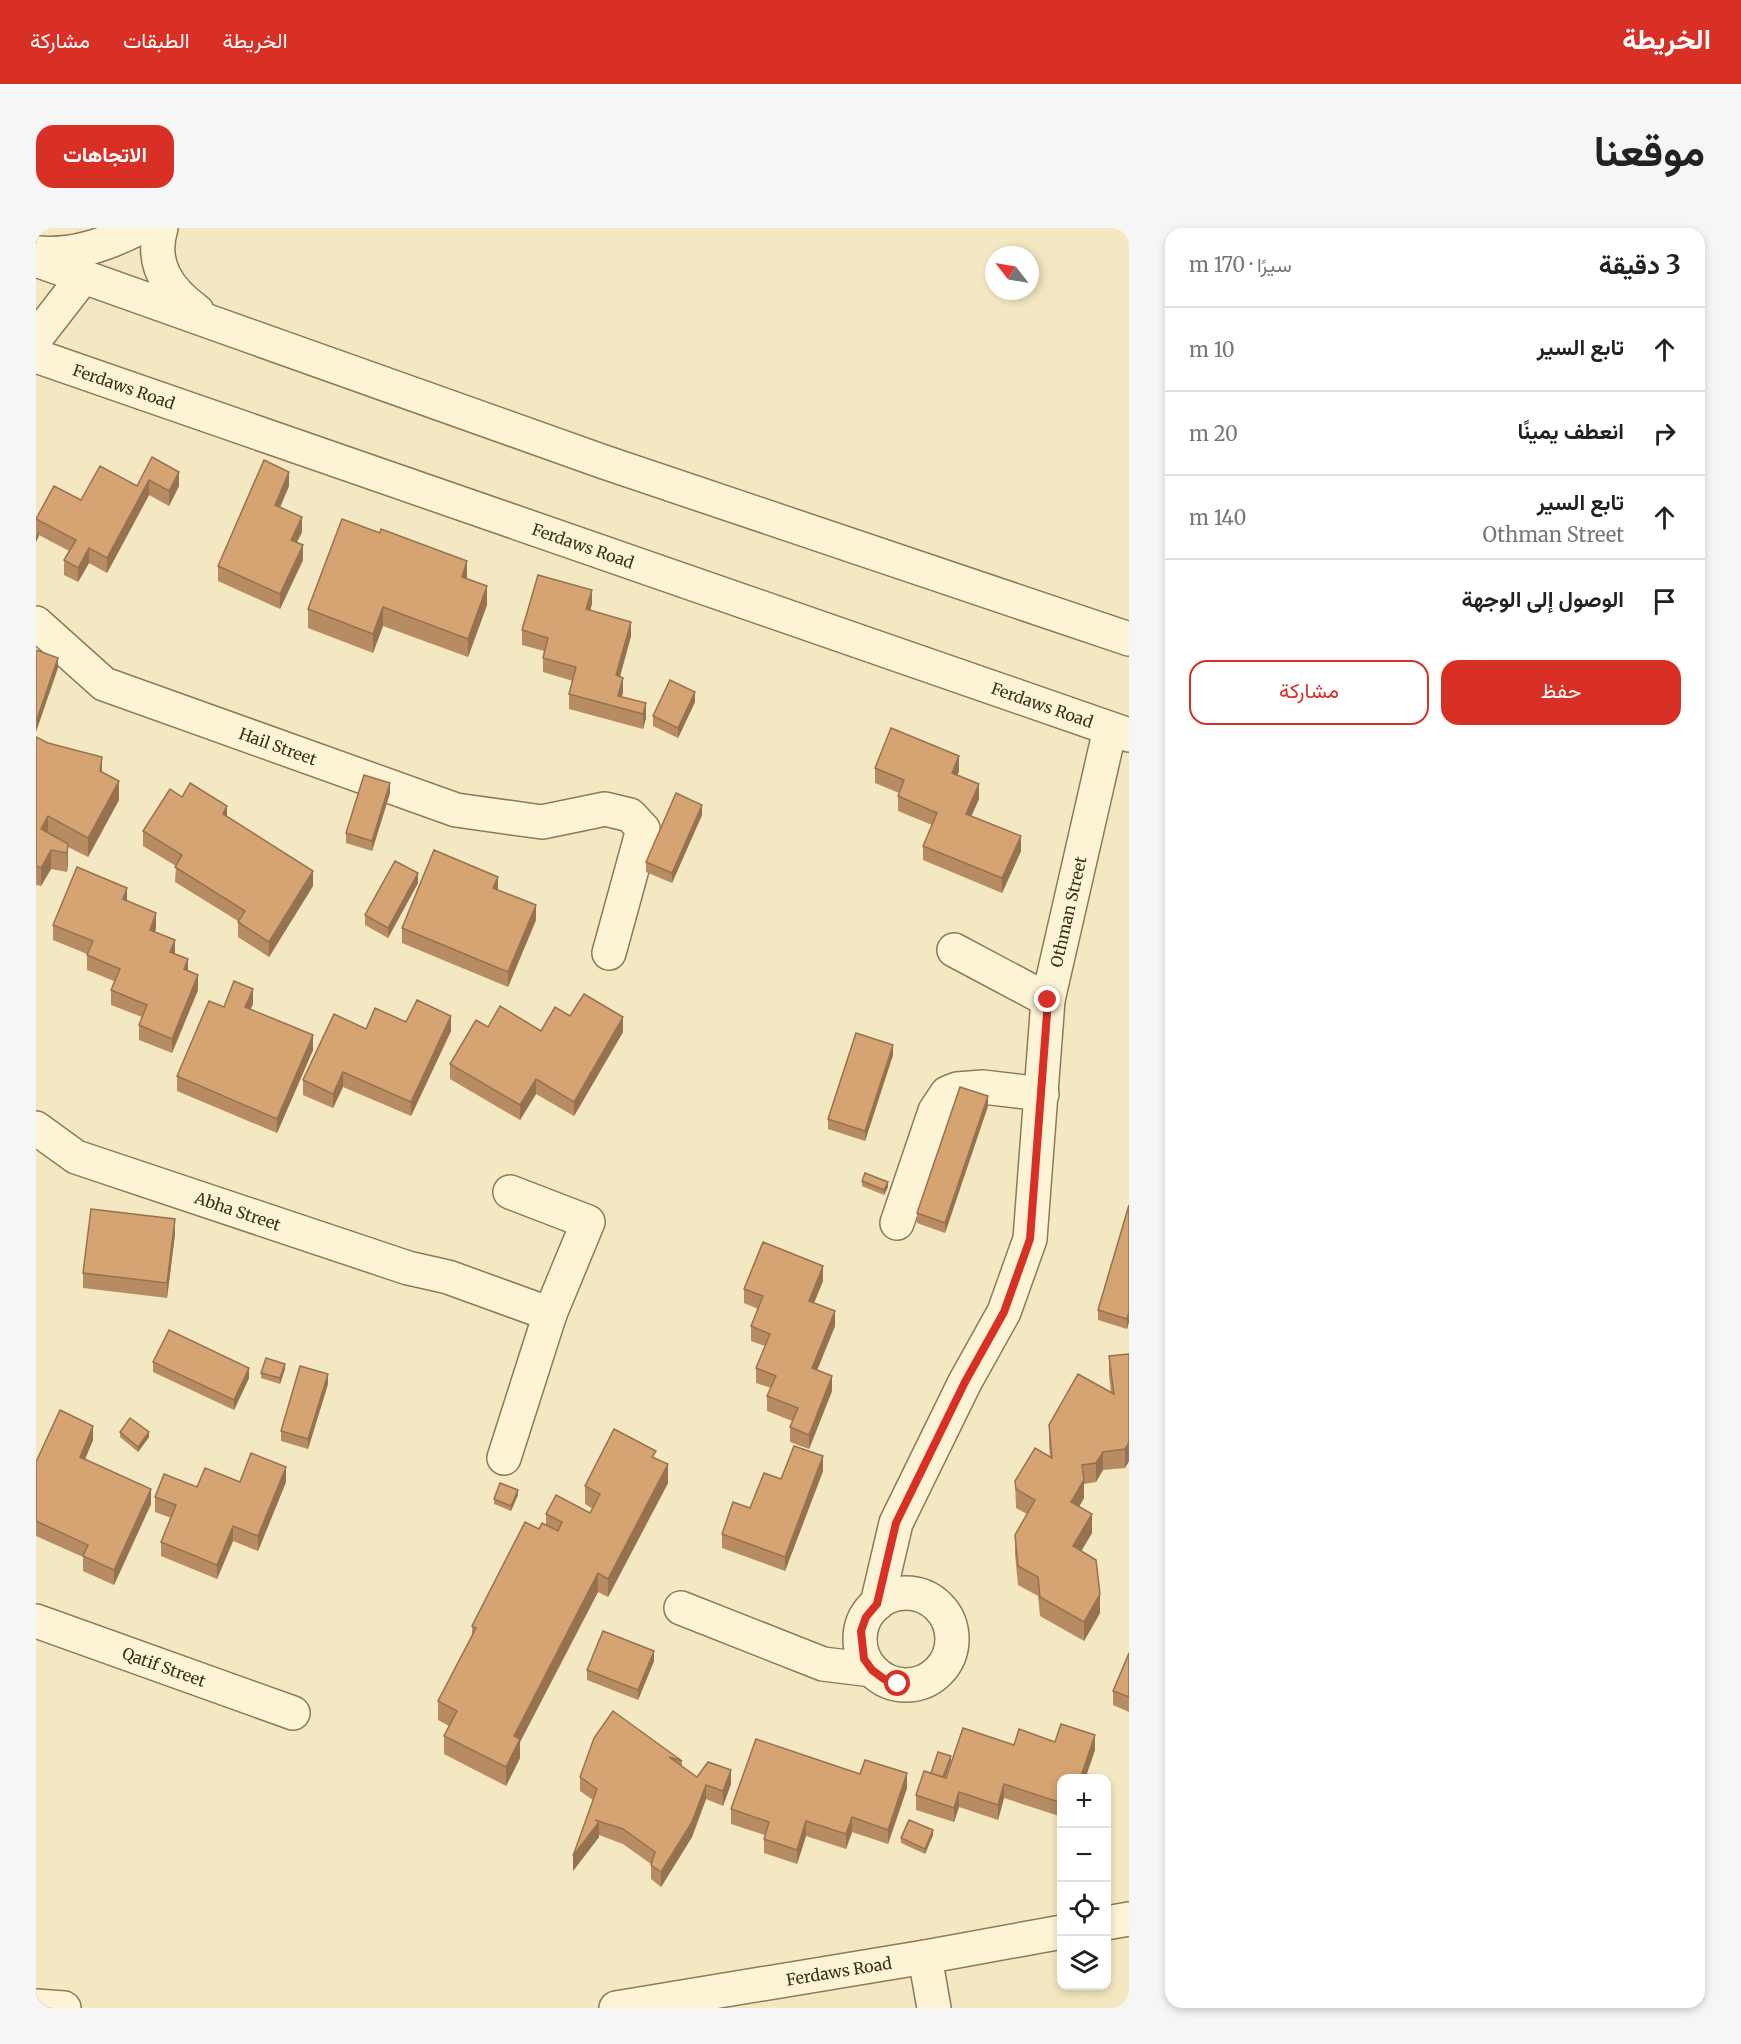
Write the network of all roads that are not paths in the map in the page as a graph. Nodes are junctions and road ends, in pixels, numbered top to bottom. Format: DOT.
graph roads {
  1 [pos="139,228"];
  2 [pos="149,228"];
  3 [pos="161,228"];
  4 [pos="36,253"];
  5 [pos="36,260"];
  6 [pos="93,279"];
  7 [pos="214,322"];
  8 [pos="36,339"];
  9 [pos="36,356"];
  10 [pos="36,623"];
  11 [pos="1129,639"];
  12 [pos="1120,732"];
  13 [pos="954,950"];
  14 [pos="609,953"];
  15 [pos="1048,1000"];
  16 [pos="1042,1094"];
  17 [pos="36,1128"];
  18 [pos="510,1192"];
  19 [pos="897,1223"];
  20 [pos="550,1314"];
  21 [pos="504,1458"];
  22 [pos="877,1604"];
  23 [pos="681,1608"];
  24 [pos="36,1621"];
  25 [pos="872,1670"];
  26 [pos="293,1713"];
  27 [pos="1129,1919"];
  28 [pos="1111,1922"];
  29 [pos="1057,1933"];
  30 [pos="925,1957"];
  31 [pos="36,2006"];
  32 [pos="64,2008"];
  33 [pos="616,2008"];
  34 [pos="934,2008"];
  1 -- 4 [label="street"];
  2 -- 6 [label="street"];
  3 -- 7 [label="street"];
  5 -- 6 [label="street"];
  6 -- 7 [label="street"];
  6 -- 8 [label="street"];
  7 -- 11 [label="street"];
  9 -- 12 [label="street, Ferdaws Road"];
  10 -- 14 [label="street, Hail Street"];
  12 -- 15 [label="street, Othman Street"];
  13 -- 15 [label="street"];
  15 -- 16 [label="street, Othman Street"];
  16 -- 19 [label="street"];
  16 -- 22 [label="street, Othman Street"];
  17 -- 20 [label="street, Abha Street"];
  18 -- 20 [label="street"];
  20 -- 21 [label="street"];
  22 -- 25 [label="street"];
  22 -- 25 [label="street"];
  23 -- 25 [label="street"];
  24 -- 26 [label="street, Qatif Street"];
  27 -- 28 [label="street"];
  29 -- 30 [label="street, Ferdaws Road"];
  30 -- 33 [label="street, Ferdaws Road"];
  30 -- 34 [label="street"];
  31 -- 32 [label="street"];
}
